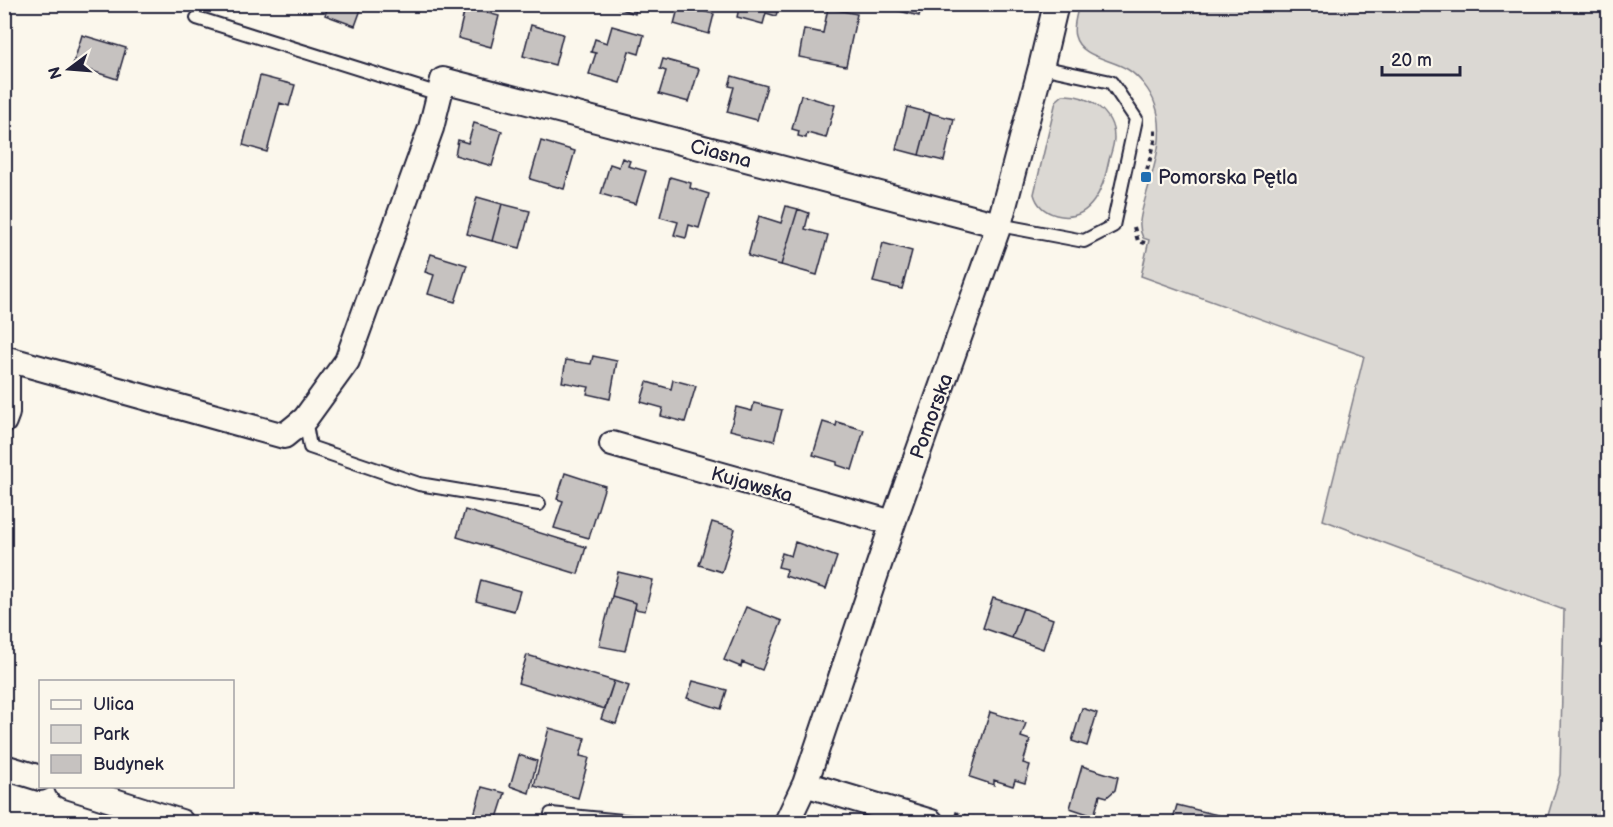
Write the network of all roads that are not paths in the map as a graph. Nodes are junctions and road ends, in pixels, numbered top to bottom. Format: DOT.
graph roads {
  1 [pos="1056,4"];
  2 [pos="197,18"];
  3 [pos="1041,67"];
  4 [pos="441,87"];
  5 [pos="999,225"];
  6 [pos="6,358"];
  7 [pos="305,419"];
  8 [pos="4,421"];
  9 [pos="612,444"];
  10 [pos="539,504"];
  11 [pos="893,523"];
  12 [pos="4,767"];
  13 [pos="39,778"];
  14 [pos="805,784"];
  15 [pos="73,788"];
  16 [pos="551,814"];
  17 [pos="181,822"];
  18 [pos="633,822"];
  19 [pos="787,822"];
  20 [pos="931,822"];
  1 -- 3 [label="street, Pomorska"];
  2 -- 4 [label="lane"];
  3 -- 5 [label="street, Pomorska"];
  3 -- 5 [label="lane"];
  4 -- 5 [label="street, Ciasna"];
  4 -- 7 [label="street"];
  5 -- 11 [label="street, Pomorska"];
  6 -- 7 [label="street"];
  6 -- 8 [label="street"];
  7 -- 10 [label="lane"];
  9 -- 11 [label="street, Kujawska"];
  11 -- 14 [label="street, Pomorska"];
  12 -- 13 [label="street"];
  14 -- 19 [label="street, Pomorska"];
  14 -- 20 [label="street"];
  15 -- 17 [label="street"];
  16 -- 18 [label="lane"];
}
